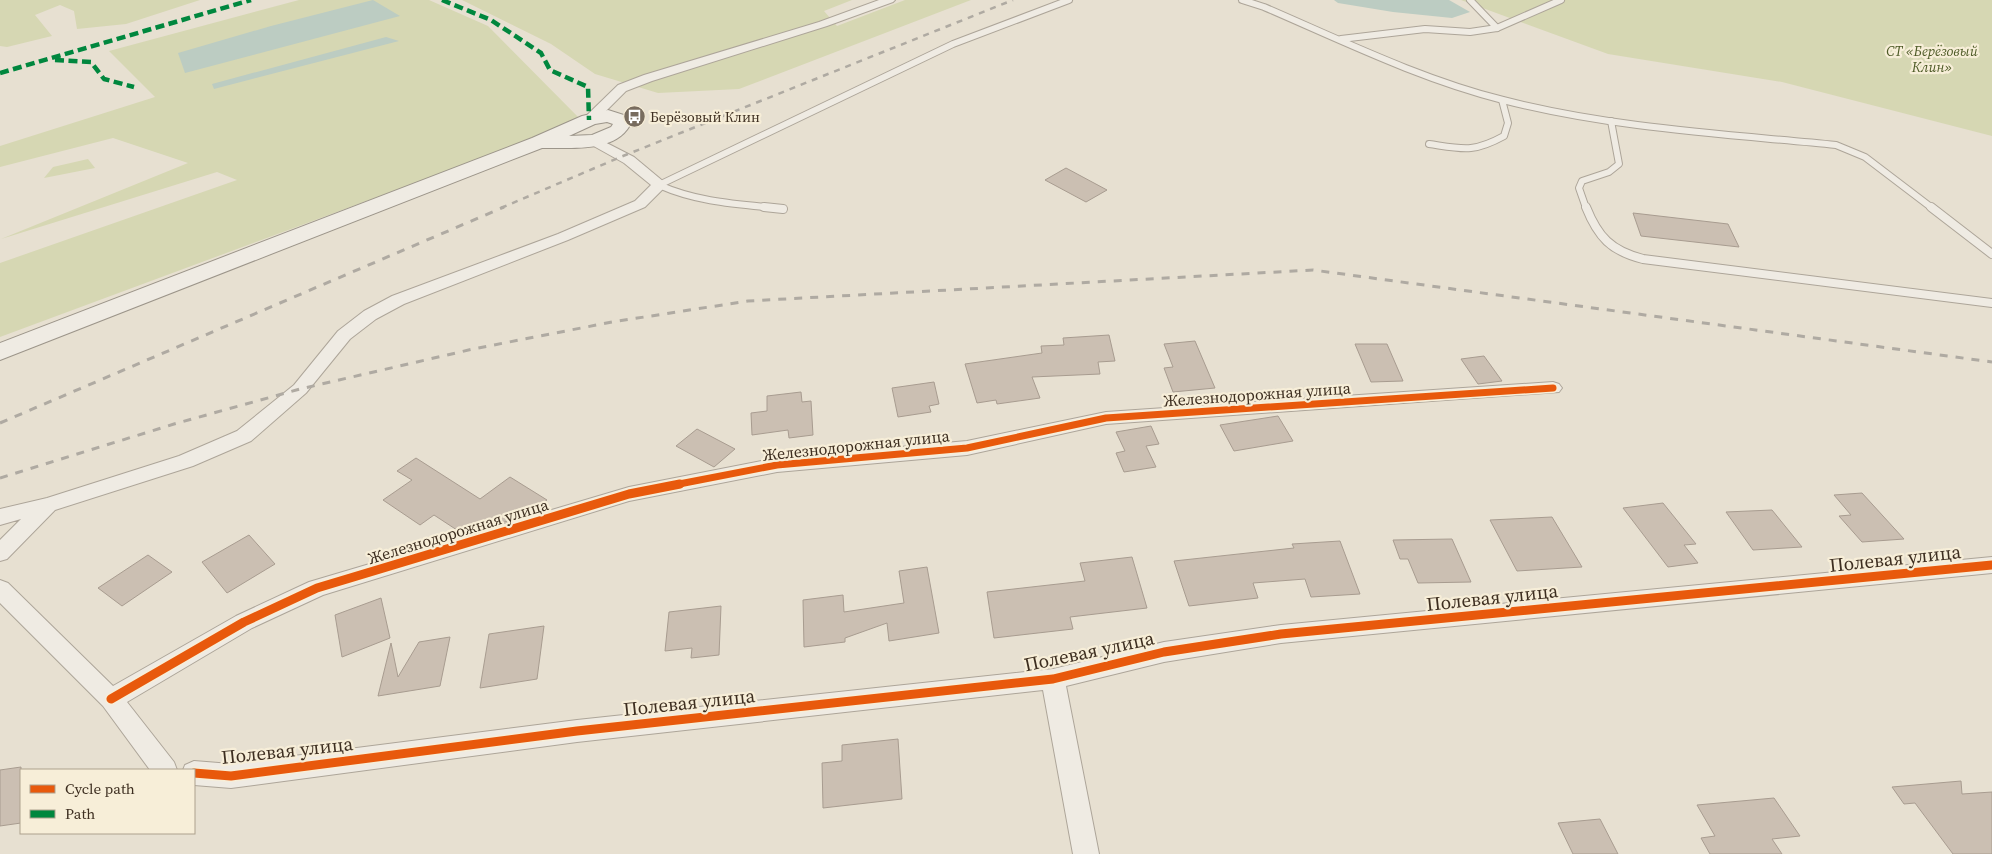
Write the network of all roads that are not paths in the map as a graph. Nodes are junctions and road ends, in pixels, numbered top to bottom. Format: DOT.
graph roads {
  1 [pos="889,0"];
  2 [pos="1069,0"];
  3 [pos="1242,0"];
  4 [pos="1470,0"];
  5 [pos="1561,0"];
  6 [pos="1497,28"];
  7 [pos="1341,39"];
  8 [pos="1502,100"];
  9 [pos="589,120"];
  10 [pos="1611,121"];
  11 [pos="595,141"];
  12 [pos="539,142"];
  13 [pos="1429,144"];
  14 [pos="659,185"];
  15 [pos="784,209"];
  16 [pos="1992,254"];
  17 [pos="1992,303"];
  18 [pos="0,352"];
  19 [pos="1553,388"];
  20 [pos="48,505"];
  21 [pos="0,517"];
  22 [pos="0,554"];
  23 [pos="1992,565"];
  24 [pos="0,588"];
  25 [pos="1053,679"];
  26 [pos="111,699"];
  27 [pos="164,769"];
  28 [pos="195,773"];
  29 [pos="1086,854"];
  1 -- 9 [label="street"];
  2 -- 14 [label="lane"];
  3 -- 7 [label="lane"];
  4 -- 6 [label="lane"];
  5 -- 6 [label="lane"];
  6 -- 7 [label="lane"];
  7 -- 8 [label="lane"];
  8 -- 10 [label="lane"];
  8 -- 13 [label="lane"];
  9 -- 11 [label="street"];
  9 -- 12 [label="street"];
  10 -- 16 [label="lane"];
  10 -- 17 [label="lane"];
  11 -- 12 [label="street"];
  11 -- 14 [label="street"];
  12 -- 18 [label="street"];
  14 -- 15 [label="lane"];
  14 -- 20 [label="street"];
  19 -- 26 [label="street, Железнодорожная улица"];
  20 -- 21 [label="street"];
  20 -- 22 [label="street"];
  23 -- 25 [label="street, Полевая улица"];
  24 -- 26 [label="street"];
  25 -- 28 [label="street, Полевая улица"];
  25 -- 29 [label="street"];
  26 -- 27 [label="street"];
}
